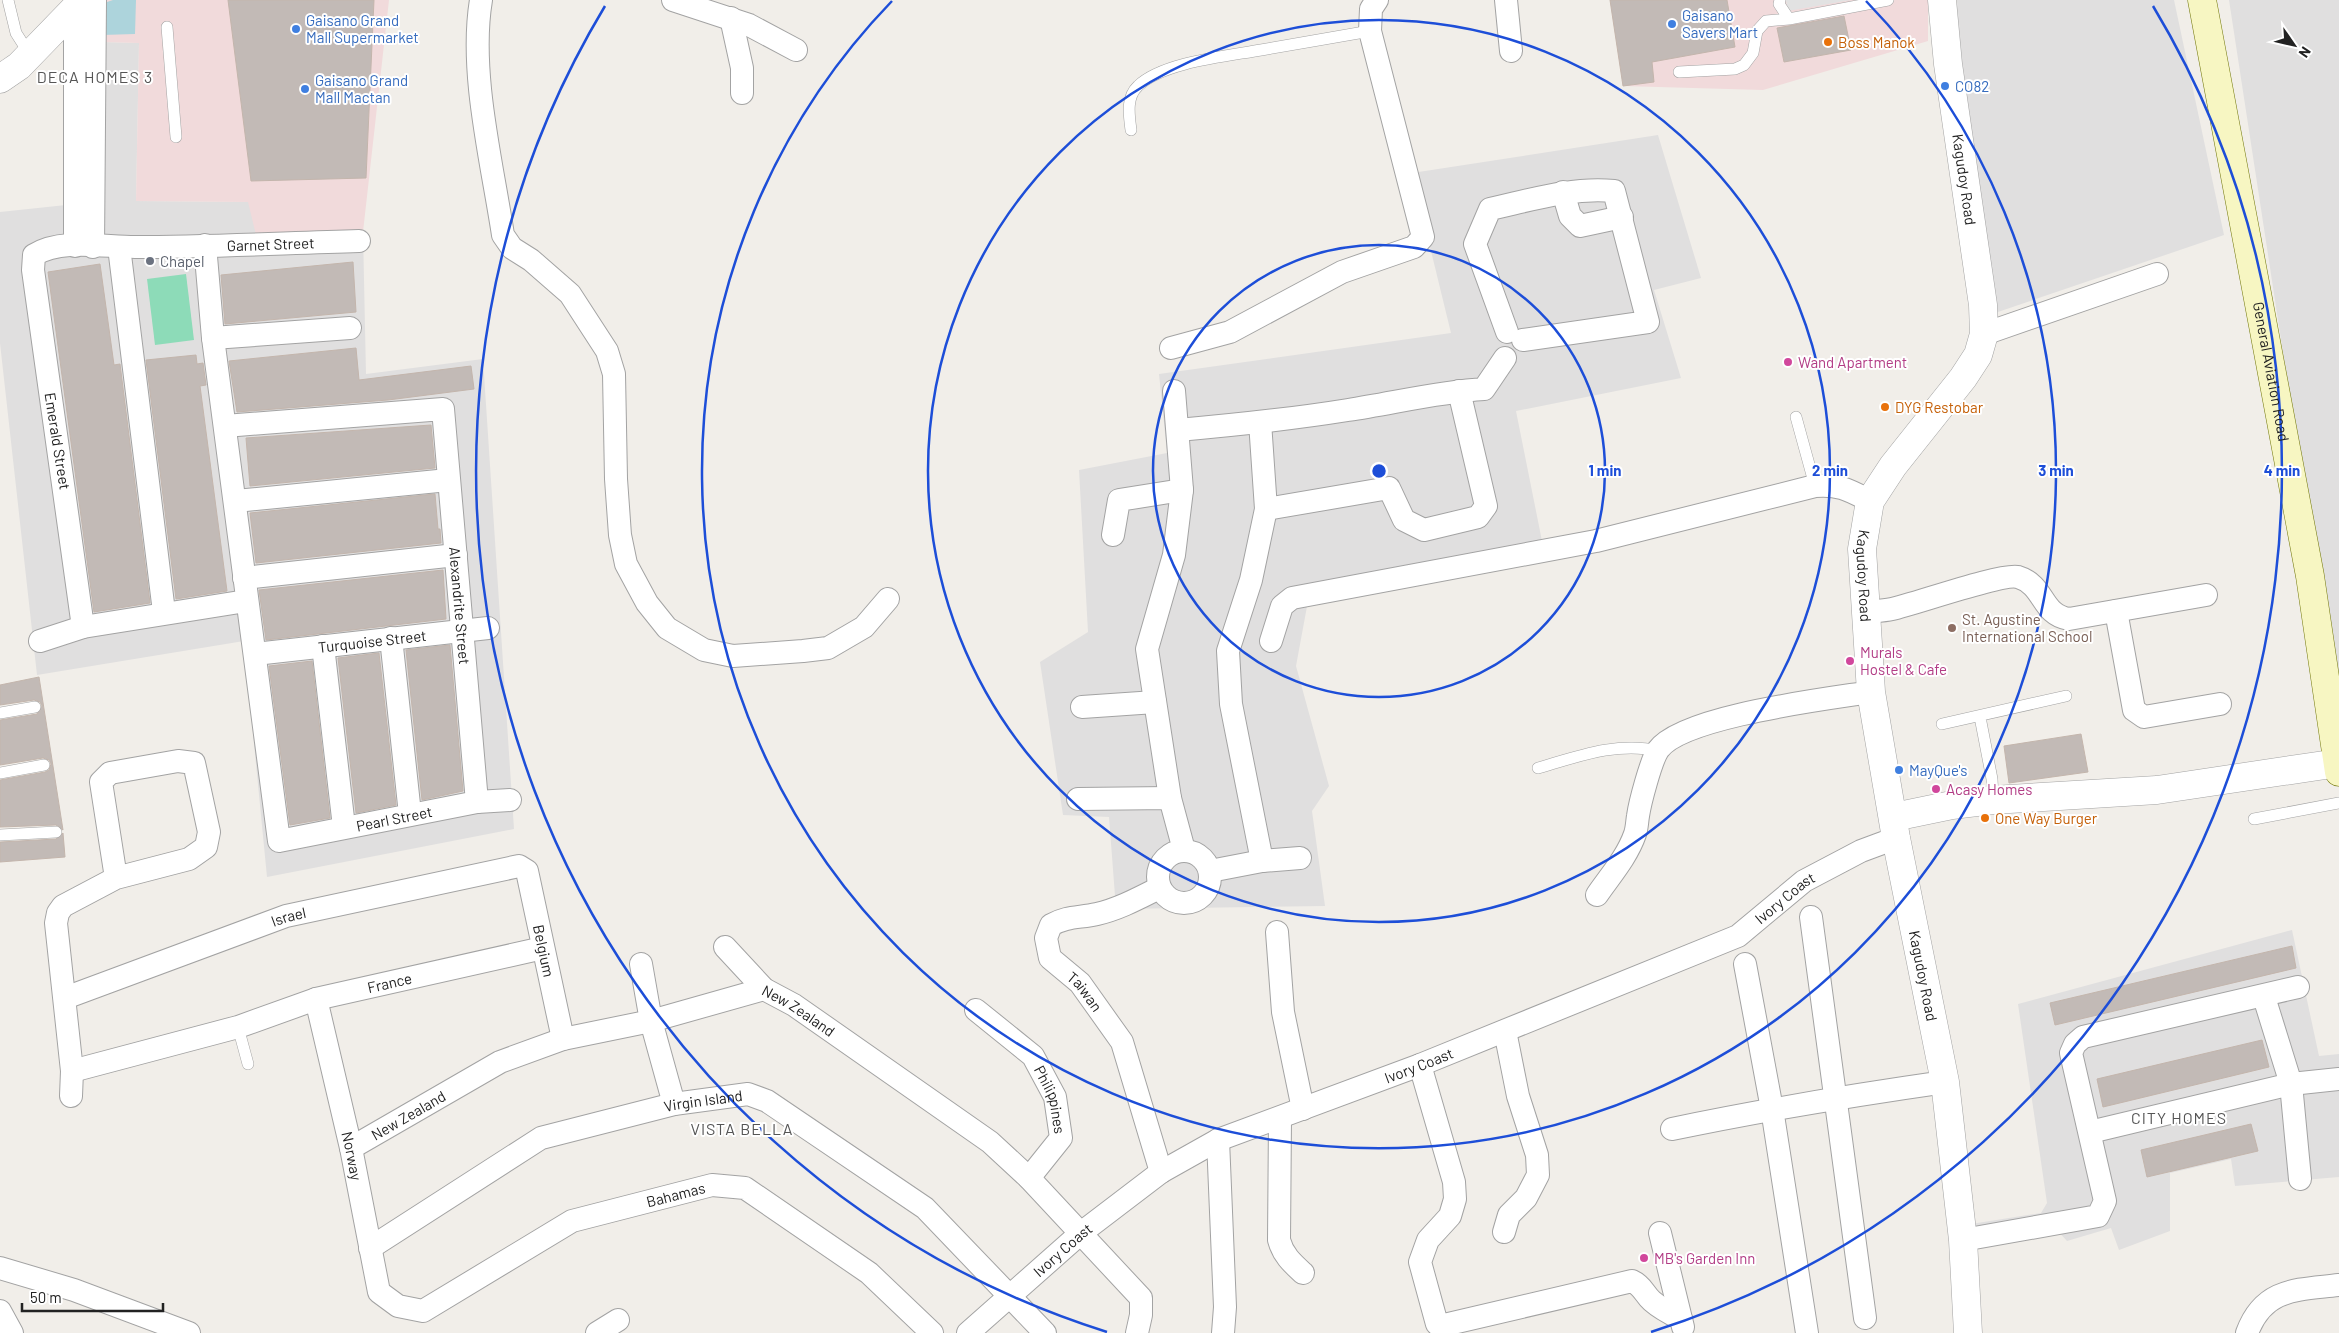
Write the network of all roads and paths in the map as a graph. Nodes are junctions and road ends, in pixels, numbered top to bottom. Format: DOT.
graph roads {
  1 [pos="8,0"];
  2 [pos="481,0"];
  3 [pos="673,0"];
  4 [pos="1377,0"];
  5 [pos="1506,0"];
  6 [pos="1780,0"];
  7 [pos="1888,0"];
  8 [pos="1942,0"];
  9 [pos="2202,0"];
  10 [pos="84,3"];
  11 [pos="731,18"];
  12 [pos="1788,19"];
  13 [pos="167,27"];
  14 [pos="1370,31"];
  15 [pos="796,50"];
  16 [pos="1510,51"];
  17 [pos="30,55"];
  18 [pos="1679,72"];
  19 [pos="0,79"];
  20 [pos="742,93"];
  21 [pos="1131,130"];
  22 [pos="176,137"];
  23 [pos="1564,192"];
  24 [pos="1622,217"];
  25 [pos="359,242"];
  26 [pos="205,245"];
  27 [pos="84,246"];
  28 [pos="119,247"];
  29 [pos="34,255"];
  30 [pos="2157,274"];
  31 [pos="350,328"];
  32 [pos="1984,334"];
  33 [pos="1515,336"];
  34 [pos="213,338"];
  35 [pos="1171,348"];
  36 [pos="1459,390"];
  37 [pos="1174,391"];
  38 [pos="1796,417"];
  39 [pos="1260,422"];
  40 [pos="225,426"];
  41 [pos="1178,430"];
  42 [pos="448,480"];
  43 [pos="1815,486"];
  44 [pos="1182,490"];
  45 [pos="236,501"];
  46 [pos="1870,501"];
  47 [pos="1266,509"];
  48 [pos="1113,535"];
  49 [pos="456,555"];
  50 [pos="244,578"];
  51 [pos="2206,595"];
  52 [pos="888,599"];
  53 [pos="246,601"];
  54 [pos="2116,611"];
  55 [pos="164,612"];
  56 [pos="1865,612"];
  57 [pos="84,627"];
  58 [pos="488,628"];
  59 [pos="463,629"];
  60 [pos="391,638"];
  61 [pos="40,641"];
  62 [pos="1271,641"];
  63 [pos="323,646"];
  64 [pos="255,654"];
  65 [pos="1871,692"];
  66 [pos="2066,696"];
  67 [pos="1155,702"];
  68 [pos="2220,704"];
  69 [pos="1082,706"];
  70 [pos="35,707"];
  71 [pos="0,713"];
  72 [pos="1980,717"];
  73 [pos="1942,724"];
  74 [pos="1658,751"];
  75 [pos="44,765"];
  76 [pos="1538,768"];
  77 [pos="2338,768"];
  78 [pos="0,773"];
  79 [pos="1170,798"];
  80 [pos="1078,799"];
  81 [pos="510,800"];
  82 [pos="1993,800"];
  83 [pos="477,802"];
  84 [pos="2339,803"];
  85 [pos="410,814"];
  86 [pos="2254,819"];
  87 [pos="344,827"];
  88 [pos="1895,828"];
  89 [pos="56,832"];
  90 [pos="0,836"];
  91 [pos="1184,850"];
  92 [pos="1300,858"];
  93 [pos="1262,861"];
  94 [pos="519,866"];
  95 [pos="1210,871"];
  96 [pos="116,878"];
  97 [pos="1159,888"];
  98 [pos="1597,895"];
  99 [pos="1811,917"];
  100 [pos="1277,932"];
  101 [pos="725,947"];
  102 [pos="543,948"];
  103 [pos="641,964"];
  104 [pos="1745,964"];
  105 [pos="2298,987"];
  106 [pos="764,989"];
  107 [pos="2264,997"];
  108 [pos="66,998"];
  109 [pos="316,999"];
  110 [pos="976,1010"];
  111 [pos="651,1021"];
  112 [pos="238,1027"];
  113 [pos="1505,1031"];
  114 [pos="563,1039"];
  115 [pos="248,1064"];
  116 [pos="1420,1065"];
  117 [pos="72,1071"];
  118 [pos="2339,1079"];
  119 [pos="1945,1082"];
  120 [pos="2291,1084"];
  121 [pos="71,1096"];
  122 [pos="1835,1101"];
  123 [pos="674,1104"];
  124 [pos="1772,1108"];
  125 [pos="1303,1109"];
  126 [pos="1280,1118"];
  127 [pos="1672,1129"];
  128 [pos="2090,1132"];
  129 [pos="1218,1140"];
  130 [pos="351,1148"];
  131 [pos="1161,1172"];
  132 [pos="1029,1178"];
  133 [pos="2300,1179"];
  134 [pos="1504,1232"];
  135 [pos="1080,1233"];
  136 [pos="1660,1233"];
  137 [pos="1964,1240"];
  138 [pos="370,1248"];
  139 [pos="0,1268"];
  140 [pos="1303,1273"];
  141 [pos="2339,1285"];
  142 [pos="1011,1296"];
  143 [pos="398,1306"];
  144 [pos="0,1311"];
  145 [pos="1865,1318"];
  146 [pos="618,1320"];
  147 [pos="1683,1326"];
  148 [pos="1807,1332"];
  149 [pos="12,1333"];
  150 [pos="189,1333"];
  151 [pos="597,1333"];
  152 [pos="932,1333"];
  153 [pos="968,1333"];
  154 [pos="1046,1333"];
  155 [pos="1137,1333"];
  156 [pos="1223,1333"];
  157 [pos="1968,1333"];
  158 [pos="2247,1333"];
  1 -- 17 [label="lane"];
  2 -- 52 [label="street"];
  3 -- 11 [label="street"];
  4 -- 14 [label="street"];
  5 -- 16 [label="street"];
  6 -- 12 [label="lane"];
  7 -- 12 [label="lane"];
  8 -- 32 [label="street, Kagudoy Road"];
  9 -- 77 [label="main road, General Aviation Road"];
  10 -- 17 [label="street"];
  10 -- 27 [label="street"];
  11 -- 15 [label="street"];
  11 -- 20 [label="street"];
  12 -- 18 [label="lane"];
  13 -- 22 [label="lane"];
  14 -- 21 [label="lane"];
  14 -- 35 [label="street"];
  17 -- 19 [label="street"];
  23 -- 24 [label="street"];
  23 -- 24 [label="street"];
  23 -- 33 [label="street"];
  24 -- 33 [label="street"];
  25 -- 26 [label="street, Garnet Street"];
  26 -- 28 [label="street, Garnet Street"];
  26 -- 34 [label="street"];
  27 -- 28 [label="street, Garnet Street"];
  27 -- 29 [label="street, Garnet Street"];
  28 -- 55 [label="street"];
  29 -- 57 [label="street, Emerald Street"];
  30 -- 32 [label="street"];
  31 -- 34 [label="street"];
  32 -- 46 [label="street, Kagudoy Road"];
  33 -- 36 [label="street"];
  34 -- 40 [label="street"];
  36 -- 39 [label="street"];
  36 -- 47 [label="street"];
  37 -- 41 [label="street"];
  38 -- 43 [label="lane"];
  39 -- 41 [label="street"];
  39 -- 47 [label="street"];
  40 -- 42 [label="street, Alexandrite Street"];
  40 -- 45 [label="street"];
  41 -- 44 [label="street"];
  42 -- 45 [label="street"];
  42 -- 49 [label="street, Alexandrite Street"];
  43 -- 46 [label="street"];
  43 -- 62 [label="street"];
  44 -- 48 [label="street"];
  44 -- 67 [label="street"];
  45 -- 50 [label="street"];
  46 -- 56 [label="street, Kagudoy Road"];
  47 -- 93 [label="street"];
  49 -- 50 [label="street"];
  49 -- 59 [label="street, Alexandrite Street"];
  50 -- 53 [label="street"];
  51 -- 54 [label="street"];
  53 -- 55 [label="street"];
  53 -- 64 [label="street"];
  54 -- 56 [label="street"];
  54 -- 68 [label="street"];
  55 -- 57 [label="street"];
  56 -- 65 [label="street, Kagudoy Road"];
  57 -- 61 [label="street"];
  58 -- 59 [label="street, Turquoise Street"];
  59 -- 60 [label="street, Turquoise Street"];
  59 -- 83 [label="street, Alexandrite Street"];
  60 -- 63 [label="street, Turquoise Street"];
  60 -- 85 [label="street"];
  63 -- 64 [label="street, Turquoise Street"];
  63 -- 87 [label="street"];
  64 -- 87 [label="street, Pearl Street"];
  65 -- 74 [label="street"];
  65 -- 88 [label="street, Kagudoy Road"];
  66 -- 72 [label="lane"];
  67 -- 69 [label="street"];
  67 -- 79 [label="street"];
  70 -- 71 [label="lane"];
  72 -- 73 [label="lane"];
  72 -- 82 [label="lane"];
  74 -- 76 [label="lane"];
  74 -- 98 [label="street"];
  75 -- 78 [label="lane"];
  77 -- 82 [label="street"];
  79 -- 80 [label="street"];
  79 -- 91 [label="street"];
  81 -- 83 [label="street, Pearl Street"];
  82 -- 88 [label="street"];
  83 -- 85 [label="street, Pearl Street"];
  84 -- 86 [label="lane"];
  85 -- 87 [label="street, Pearl Street"];
  88 -- 113 [label="street, Ivory Coast"];
  88 -- 119 [label="street, Kagudoy Road"];
  89 -- 90 [label="lane"];
  91 -- 95 [label="street"];
  91 -- 97 [label="street"];
  92 -- 93 [label="street"];
  93 -- 95 [label="street"];
  94 -- 102 [label="street, Belgium"];
  94 -- 108 [label="street, Israel"];
  95 -- 97 [label="street"];
  96 -- 96 [label="street"];
  96 -- 108 [label="street"];
  97 -- 131 [label="street, Taiwan"];
  99 -- 122 [label="street"];
  100 -- 125 [label="street"];
  101 -- 106 [label="street"];
  102 -- 109 [label="street, France"];
  102 -- 114 [label="street, Belgium"];
  103 -- 111 [label="street"];
  104 -- 124 [label="street"];
  105 -- 107 [label="street"];
  106 -- 111 [label="street, New Zealand"];
  106 -- 132 [label="street, New Zealand"];
  107 -- 120 [label="street"];
  107 -- 128 [label="street"];
  108 -- 117 [label="street"];
  109 -- 112 [label="street, France"];
  109 -- 130 [label="street, Norway"];
  110 -- 132 [label="street, Philippines"];
  111 -- 114 [label="street, New Zealand"];
  111 -- 123 [label="street"];
  112 -- 115 [label="lane"];
  112 -- 117 [label="street, France"];
  113 -- 116 [label="street, Ivory Coast"];
  113 -- 134 [label="street"];
  114 -- 130 [label="street, New Zealand"];
  116 -- 125 [label="street, Ivory Coast"];
  116 -- 147 [label="street"];
  117 -- 121 [label="street"];
  118 -- 120 [label="street"];
  119 -- 122 [label="street"];
  119 -- 137 [label="street, Kagudoy Road"];
  120 -- 128 [label="street"];
  120 -- 133 [label="street"];
  122 -- 124 [label="street"];
  122 -- 145 [label="street"];
  123 -- 138 [label="street, Virgin Island"];
  123 -- 142 [label="street, Virgin Island"];
  124 -- 127 [label="street"];
  124 -- 148 [label="street"];
  125 -- 126 [label="street, Ivory Coast"];
  126 -- 129 [label="street, Ivory Coast"];
  126 -- 140 [label="street"];
  128 -- 137 [label="street"];
  129 -- 131 [label="street, Ivory Coast"];
  129 -- 156 [label="street"];
  130 -- 138 [label="street, Norway"];
  131 -- 135 [label="street, Ivory Coast"];
  132 -- 135 [label="street, New Zealand"];
  135 -- 142 [label="street, Ivory Coast"];
  135 -- 155 [label="street, New Zealand"];
  136 -- 147 [label="street"];
  137 -- 157 [label="street, Kagudoy Road"];
  138 -- 143 [label="street, Norway"];
  139 -- 150 [label="street"];
  141 -- 158 [label="street"];
  142 -- 153 [label="street, Ivory Coast"];
  142 -- 154 [label="street, Virgin Island"];
  143 -- 152 [label="street, Bahamas"];
  144 -- 149 [label="street"];
  146 -- 151 [label="street"];
}
